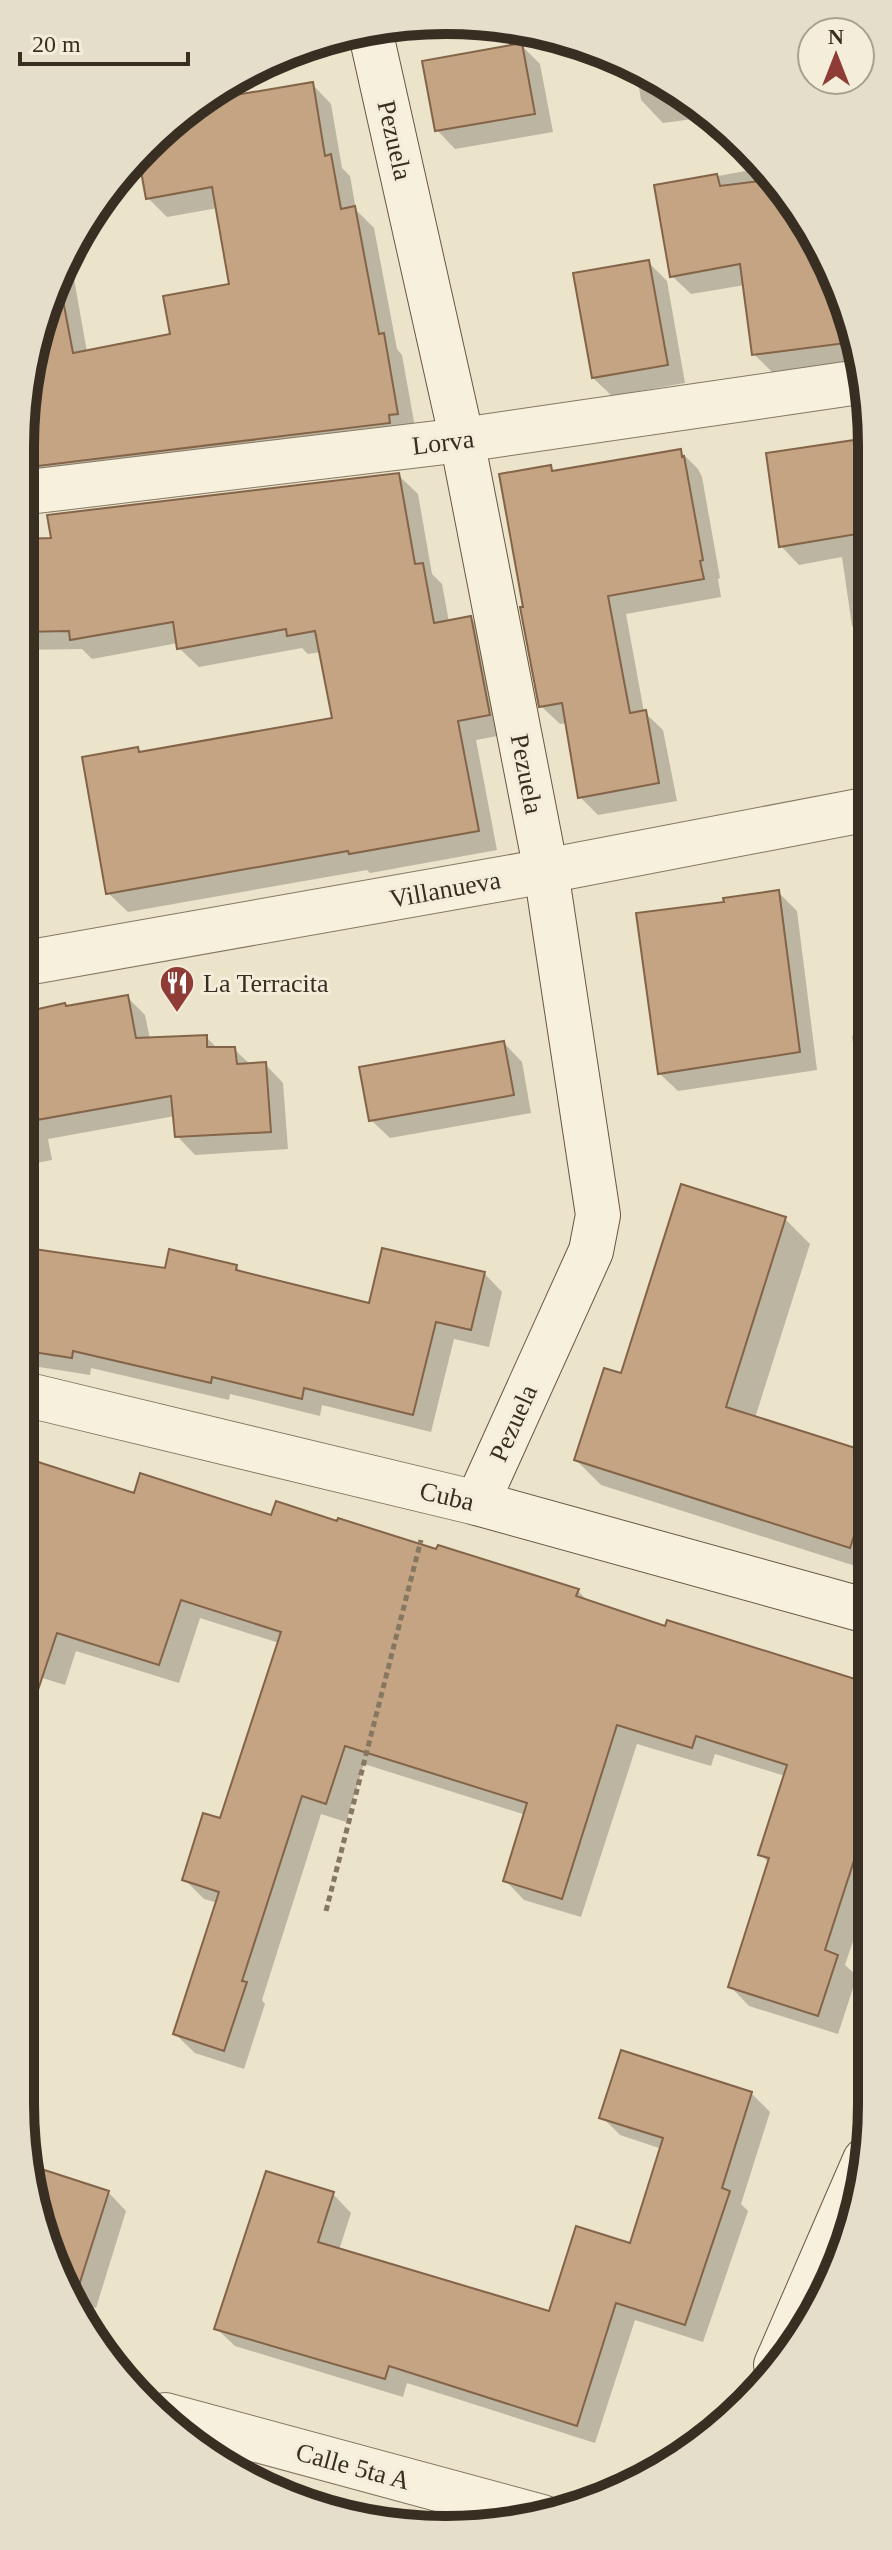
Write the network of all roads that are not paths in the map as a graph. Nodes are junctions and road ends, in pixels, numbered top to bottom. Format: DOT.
graph roads {
  1 [pos="372,41"];
  2 [pos="853,383"];
  3 [pos="462,440"];
  4 [pos="34,491"];
  5 [pos="858,811"];
  6 [pos="546,871"];
  7 [pos="34,962"];
  8 [pos="34,1396"];
  9 [pos="477,1503"];
  10 [pos="858,1608"];
  11 [pos="845,2206"];
  12 [pos="792,2328"];
  13 [pos="180,2419"];
  14 [pos="515,2510"];
  1 -- 3 [label="street, Pezuela"];
  2 -- 3 [label="street, Lorva"];
  3 -- 4 [label="street, Lorva"];
  3 -- 6 [label="street, Pezuela"];
  5 -- 6 [label="street, Villanueva"];
  6 -- 7 [label="street, Villanueva"];
  6 -- 9 [label="street, Pezuela"];
  8 -- 9 [label="street, Cuba"];
  9 -- 10 [label="street, Cuba"];
  11 -- 12 [label="street"];
  13 -- 14 [label="street, Calle 5ta A"];
}
